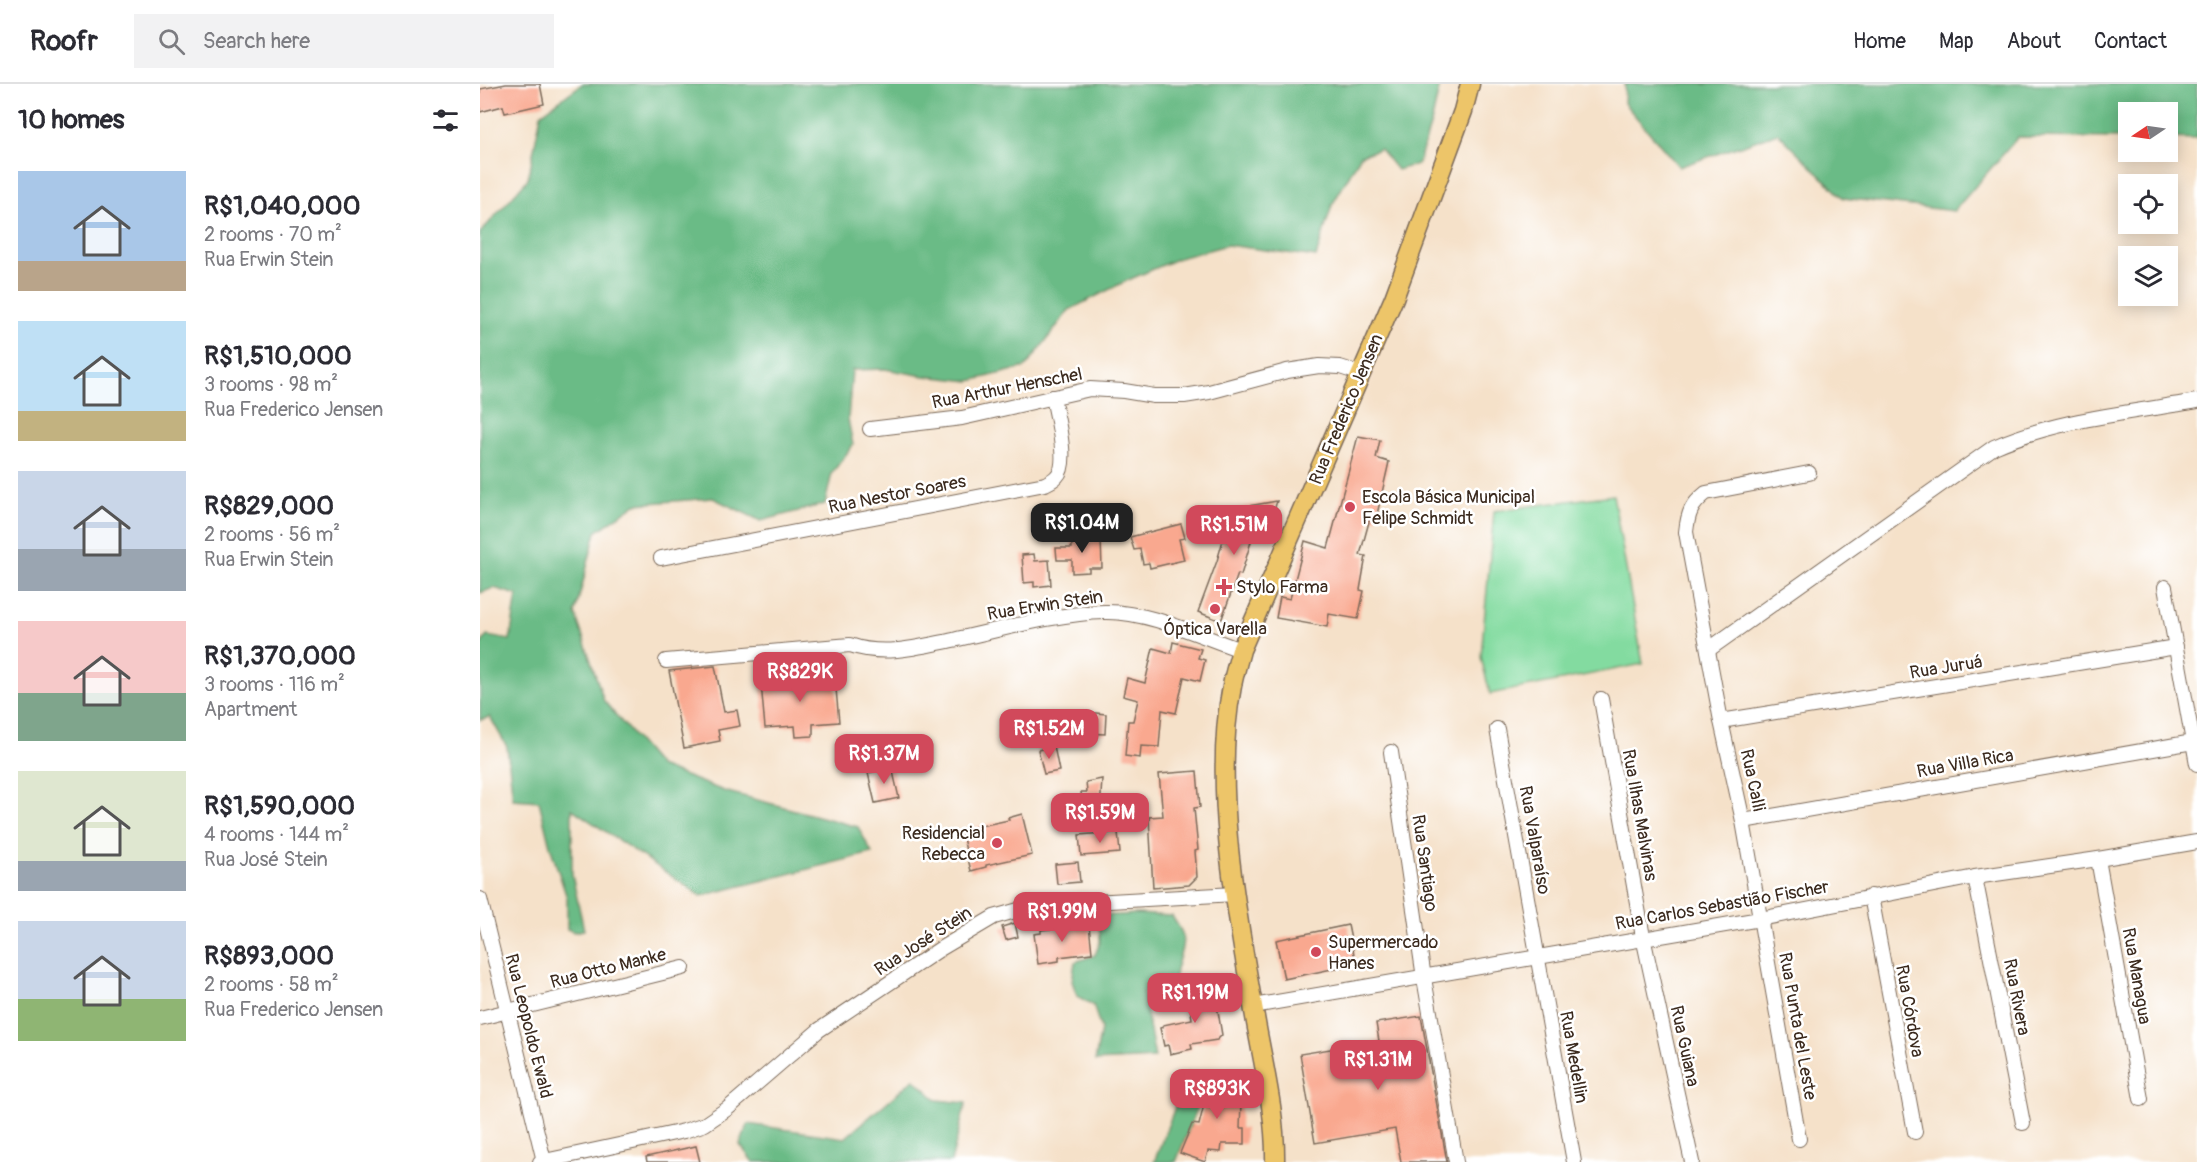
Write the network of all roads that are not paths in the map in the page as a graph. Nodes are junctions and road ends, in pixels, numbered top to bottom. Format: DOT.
graph roads {
  1 [pos="1470,84"];
  2 [pos="1362,374"];
  3 [pos="1053,397"];
  4 [pos="2197,401"];
  5 [pos="870,429"];
  6 [pos="1809,473"];
  7 [pos="662,558"];
  8 [pos="2165,587"];
  9 [pos="2176,647"];
  10 [pos="1241,650"];
  11 [pos="1708,650"];
  12 [pos="666,661"];
  13 [pos="1601,699"];
  14 [pos="1721,721"];
  15 [pos="1497,729"];
  16 [pos="2193,742"];
  17 [pos="1390,752"];
  18 [pos="2197,764"];
  19 [pos="1743,820"];
  20 [pos="2197,842"];
  21 [pos="2098,860"];
  22 [pos="1975,877"];
  23 [pos="1235,894"];
  24 [pos="1871,896"];
  25 [pos="480,899"];
  26 [pos="1760,919"];
  27 [pos="1643,937"];
  28 [pos="1538,958"];
  29 [pos="683,968"];
  30 [pos="1424,978"];
  31 [pos="1253,1006"];
  32 [pos="507,1011"];
  33 [pos="480,1018"];
  34 [pos="2141,1099"];
  35 [pos="2023,1123"];
  36 [pos="1915,1132"];
  37 [pos="1800,1139"];
  38 [pos="542,1161"];
  39 [pos="1275,1162"];
  40 [pos="1456,1162"];
  41 [pos="1574,1162"];
  42 [pos="1692,1162"];
  1 -- 2 [label="main road, Rua Frederico Jensen"];
  2 -- 3 [label="street, Rua Arthur Henschel"];
  2 -- 10 [label="main road, Rua Frederico Jensen"];
  3 -- 5 [label="street, Rua Arthur Henschel"];
  3 -- 7 [label="street, Rua Nestor Soares"];
  4 -- 11 [label="street"];
  6 -- 11 [label="street, Rua Calli"];
  8 -- 9 [label="street"];
  9 -- 14 [label="street, Rua Juruá"];
  9 -- 16 [label="street"];
  10 -- 12 [label="street, Rua Erwin Stein"];
  10 -- 23 [label="main road, Rua Frederico Jensen"];
  11 -- 14 [label="street, Rua Calli"];
  13 -- 27 [label="street, Rua Ilhas Malvinas"];
  14 -- 19 [label="street, Rua Calli"];
  15 -- 28 [label="street, Rua Valparaíso"];
  16 -- 18 [label="street"];
  16 -- 19 [label="street, Rua Villa Rica"];
  17 -- 30 [label="street, Rua Santiago"];
  19 -- 26 [label="street, Rua Calli"];
  20 -- 21 [label="street, Rua Carlos Sebastião Fischer"];
  21 -- 22 [label="street, Rua Carlos Sebastião Fischer"];
  21 -- 34 [label="street, Rua Managua"];
  22 -- 24 [label="street, Rua Carlos Sebastião Fischer"];
  22 -- 35 [label="street, Rua Rivera"];
  23 -- 31 [label="main road, Rua Frederico Jensen"];
  23 -- 38 [label="street, Rua José Stein"];
  24 -- 26 [label="street, Rua Carlos Sebastião Fischer"];
  24 -- 36 [label="street, Rua Córdova"];
  25 -- 32 [label="street, Rua Leopoldo Ewald"];
  26 -- 27 [label="street, Rua Carlos Sebastião Fischer"];
  26 -- 37 [label="street, Rua Punta del Leste"];
  27 -- 28 [label="street, Rua Carlos Sebastião Fischer"];
  27 -- 42 [label="street, Rua Guiana"];
  28 -- 30 [label="street, Rua Carlos Sebastião Fischer"];
  28 -- 41 [label="street, Rua Medellin"];
  29 -- 32 [label="street, Rua Otto Manke"];
  30 -- 31 [label="street, Rua Carlos Sebastião Fischer"];
  30 -- 40 [label="street, Rua Santiago"];
  31 -- 39 [label="main road, Rua Frederico Jensen"];
  32 -- 33 [label="street, Rua Otto Manke"];
  32 -- 38 [label="street, Rua Leopoldo Ewald"];
}
